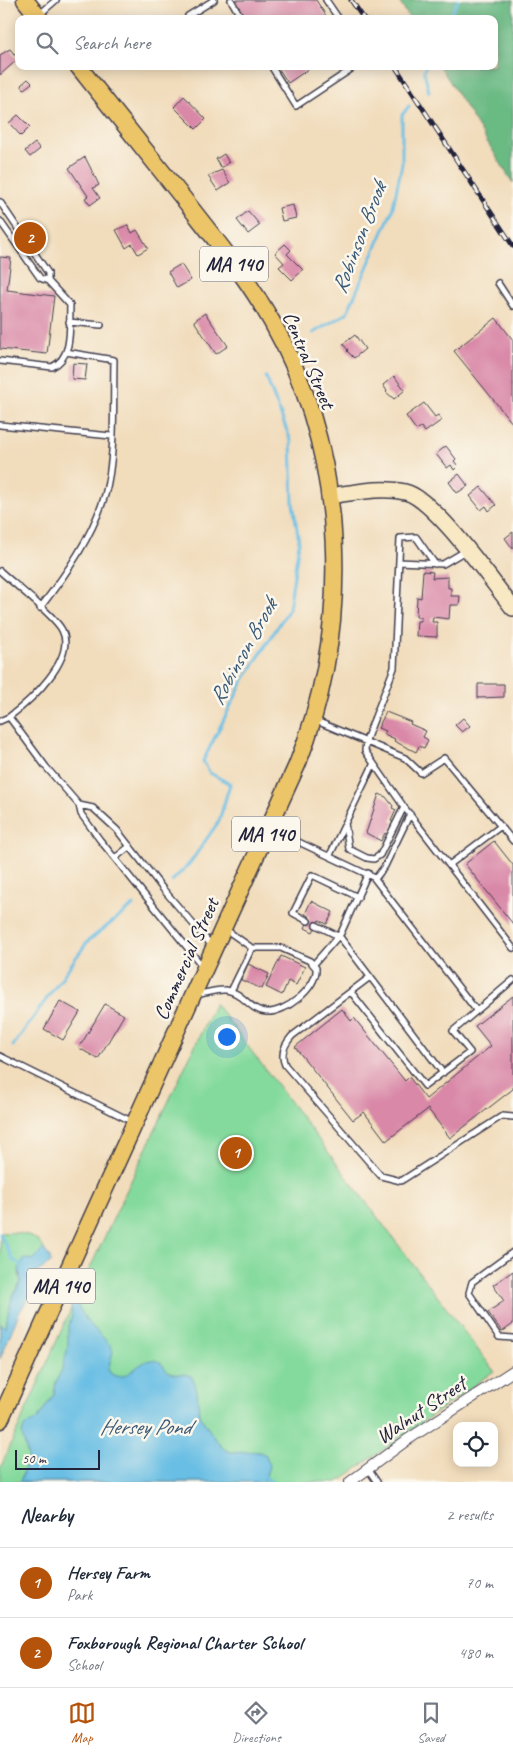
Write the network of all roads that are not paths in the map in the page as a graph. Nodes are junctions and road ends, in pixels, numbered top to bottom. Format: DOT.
graph roads {
  1 [pos="25,0"];
  2 [pos="56,0"];
  3 [pos="214,0"];
  4 [pos="230,0"];
  5 [pos="326,0"];
  6 [pos="37,15"];
  7 [pos="41,15"];
  8 [pos="190,15"];
  9 [pos="238,15"];
  10 [pos="336,15"];
  11 [pos="81,70"];
  12 [pos="274,70"];
  13 [pos="350,70"];
  14 [pos="0,202"];
  15 [pos="0,221"];
  16 [pos="48,281"];
  17 [pos="498,283"];
  18 [pos="513,306"];
  19 [pos="69,322"];
  20 [pos="101,325"];
  21 [pos="66,352"];
  22 [pos="0,361"];
  23 [pos="0,425"];
  24 [pos="111,436"];
  25 [pos="329,496"];
  26 [pos="466,550"];
  27 [pos="399,562"];
  28 [pos="435,564"];
  29 [pos="0,571"];
  30 [pos="40,608"];
  31 [pos="513,608"];
  32 [pos="9,717"];
  33 [pos="313,720"];
  34 [pos="0,721"];
  35 [pos="366,740"];
  36 [pos="373,765"];
  37 [pos="79,805"];
  38 [pos="404,807"];
  39 [pos="410,814"];
  40 [pos="345,823"];
  41 [pos="500,826"];
  42 [pos="269,828"];
  43 [pos="513,841"];
  44 [pos="130,846"];
  45 [pos="330,856"];
  46 [pos="115,858"];
  47 [pos="449,865"];
  48 [pos="368,873"];
  49 [pos="375,878"];
  50 [pos="358,897"];
  51 [pos="308,921"];
  52 [pos="316,925"];
  53 [pos="224,928"];
  54 [pos="340,936"];
  55 [pos="214,948"];
  56 [pos="252,948"];
  57 [pos="513,948"];
  58 [pos="314,964"];
  59 [pos="205,969"];
  60 [pos="370,977"];
  61 [pos="513,980"];
  62 [pos="231,991"];
  63 [pos="351,992"];
  64 [pos="193,995"];
  65 [pos="476,1010"];
  66 [pos="0,1056"];
  67 [pos="443,1073"];
  68 [pos="513,1117"];
  69 [pos="135,1123"];
  70 [pos="513,1252"];
  71 [pos="513,1338"];
  72 [pos="513,1371"];
  73 [pos="0,1420"];
  74 [pos="367,1469"];
  75 [pos="350,1482"];
  76 [pos="377,1482"];
  1 -- 6 [label="main road"];
  2 -- 7 [label="lane"];
  3 -- 8 [label="lane"];
  4 -- 9 [label="lane"];
  5 -- 10 [label="lane"];
  11 -- 25 [label="main road, Central Street / MA 140"];
  12 -- 13 [label="lane"];
  14 -- 16 [label="lane"];
  15 -- 16 [label="lane"];
  16 -- 19 [label="lane"];
  17 -- 18 [label="lane"];
  19 -- 20 [label="lane"];
  19 -- 21 [label="lane"];
  21 -- 22 [label="lane"];
  21 -- 24 [label="lane"];
  23 -- 24 [label="lane"];
  24 -- 30 [label="lane"];
  25 -- 26 [label="main road"];
  25 -- 33 [label="main road, Commercial Street / MA 140"];
  26 -- 28 [label="lane"];
  26 -- 31 [label="main road"];
  27 -- 28 [label="lane"];
  27 -- 28 [label="lane"];
  27 -- 35 [label="lane"];
  29 -- 30 [label="lane"];
  30 -- 32 [label="lane"];
  32 -- 34 [label="lane"];
  32 -- 37 [label="lane"];
  33 -- 35 [label="lane"];
  33 -- 42 [label="main road, Commercial Street / MA 140"];
  35 -- 36 [label="lane"];
  35 -- 41 [label="lane"];
  36 -- 38 [label="lane"];
  36 -- 40 [label="lane"];
  37 -- 44 [label="lane"];
  37 -- 46 [label="lane"];
  38 -- 39 [label="lane"];
  38 -- 40 [label="lane"];
  39 -- 47 [label="lane"];
  39 -- 49 [label="lane"];
  40 -- 45 [label="lane"];
  41 -- 43 [label="lane"];
  41 -- 47 [label="lane"];
  42 -- 45 [label="lane"];
  42 -- 53 [label="main road, Commercial Street / MA 140"];
  44 -- 46 [label="lane"];
  44 -- 55 [label="lane"];
  45 -- 48 [label="lane"];
  46 -- 59 [label="lane"];
  47 -- 57 [label="lane"];
  48 -- 49 [label="lane"];
  48 -- 50 [label="lane"];
  49 -- 65 [label="lane"];
  50 -- 51 [label="lane"];
  50 -- 54 [label="lane"];
  52 -- 54 [label="lane"];
  53 -- 55 [label="main road, Commercial Street / MA 140"];
  53 -- 56 [label="lane"];
  54 -- 58 [label="lane"];
  54 -- 60 [label="lane"];
  55 -- 59 [label="main road, Commercial Street / MA 140"];
  56 -- 58 [label="lane"];
  56 -- 62 [label="lane"];
  58 -- 62 [label="lane"];
  59 -- 64 [label="main road, Commercial Street / MA 140"];
  60 -- 63 [label="lane"];
  60 -- 67 [label="lane"];
  61 -- 65 [label="lane"];
  62 -- 64 [label="lane"];
  63 -- 67 [label="lane"];
  63 -- 68 [label="lane"];
  64 -- 69 [label="main road, Commercial Street / MA 140"];
  65 -- 67 [label="lane"];
  66 -- 69 [label="lane"];
  69 -- 73 [label="main road, Commercial Street / MA 140"];
  70 -- 71 [label="lane"];
  72 -- 74 [label="street, Walnut Street"];
  74 -- 75 [label="street, Walnut Street"];
  74 -- 76 [label="lane"];
}
